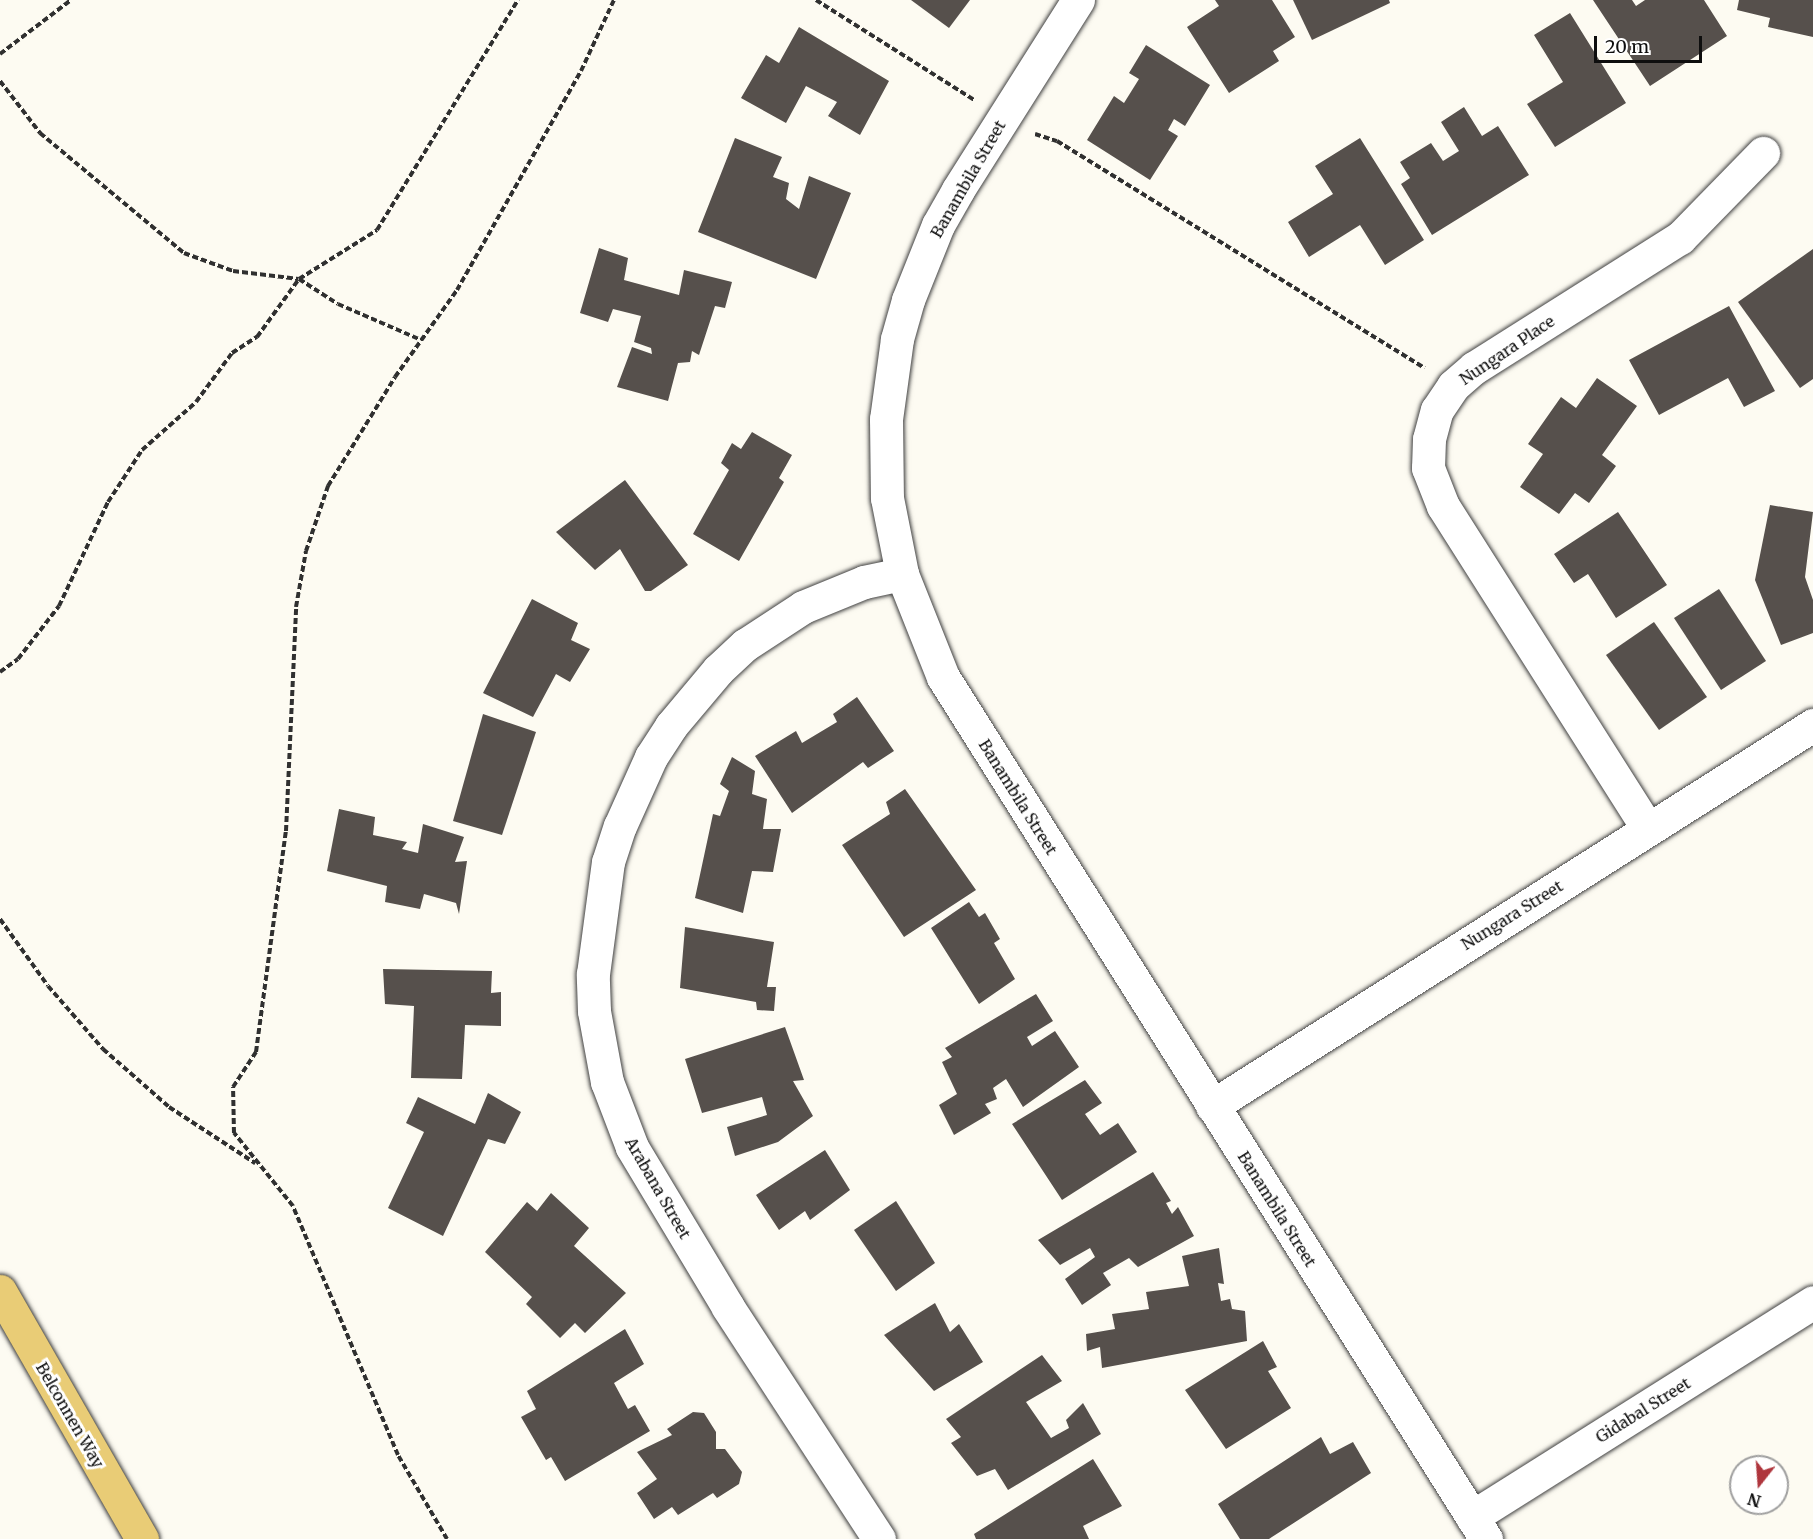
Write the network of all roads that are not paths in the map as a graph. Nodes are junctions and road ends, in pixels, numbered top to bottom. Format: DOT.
graph roads {
  1 [pos="1078,0"];
  2 [pos="1763,153"];
  3 [pos="902,574"];
  4 [pos="1813,725"];
  5 [pos="1648,829"];
  6 [pos="1212,1106"];
  7 [pos="0,1291"];
  8 [pos="1813,1302"];
  9 [pos="1479,1528"];
  10 [pos="142,1539"];
  11 [pos="879,1539"];
  1 -- 3 [label="street, Banambila Street"];
  2 -- 5 [label="street, Nungara Place"];
  3 -- 6 [label="street, Banambila Street"];
  3 -- 11 [label="street, Arabana Street"];
  4 -- 5 [label="street, Nungara Street"];
  5 -- 6 [label="street, Nungara Street"];
  6 -- 9 [label="street, Banambila Street"];
  7 -- 10 [label="main road, Belconnen Way"];
  8 -- 9 [label="street, Gidabal Street"];
}
